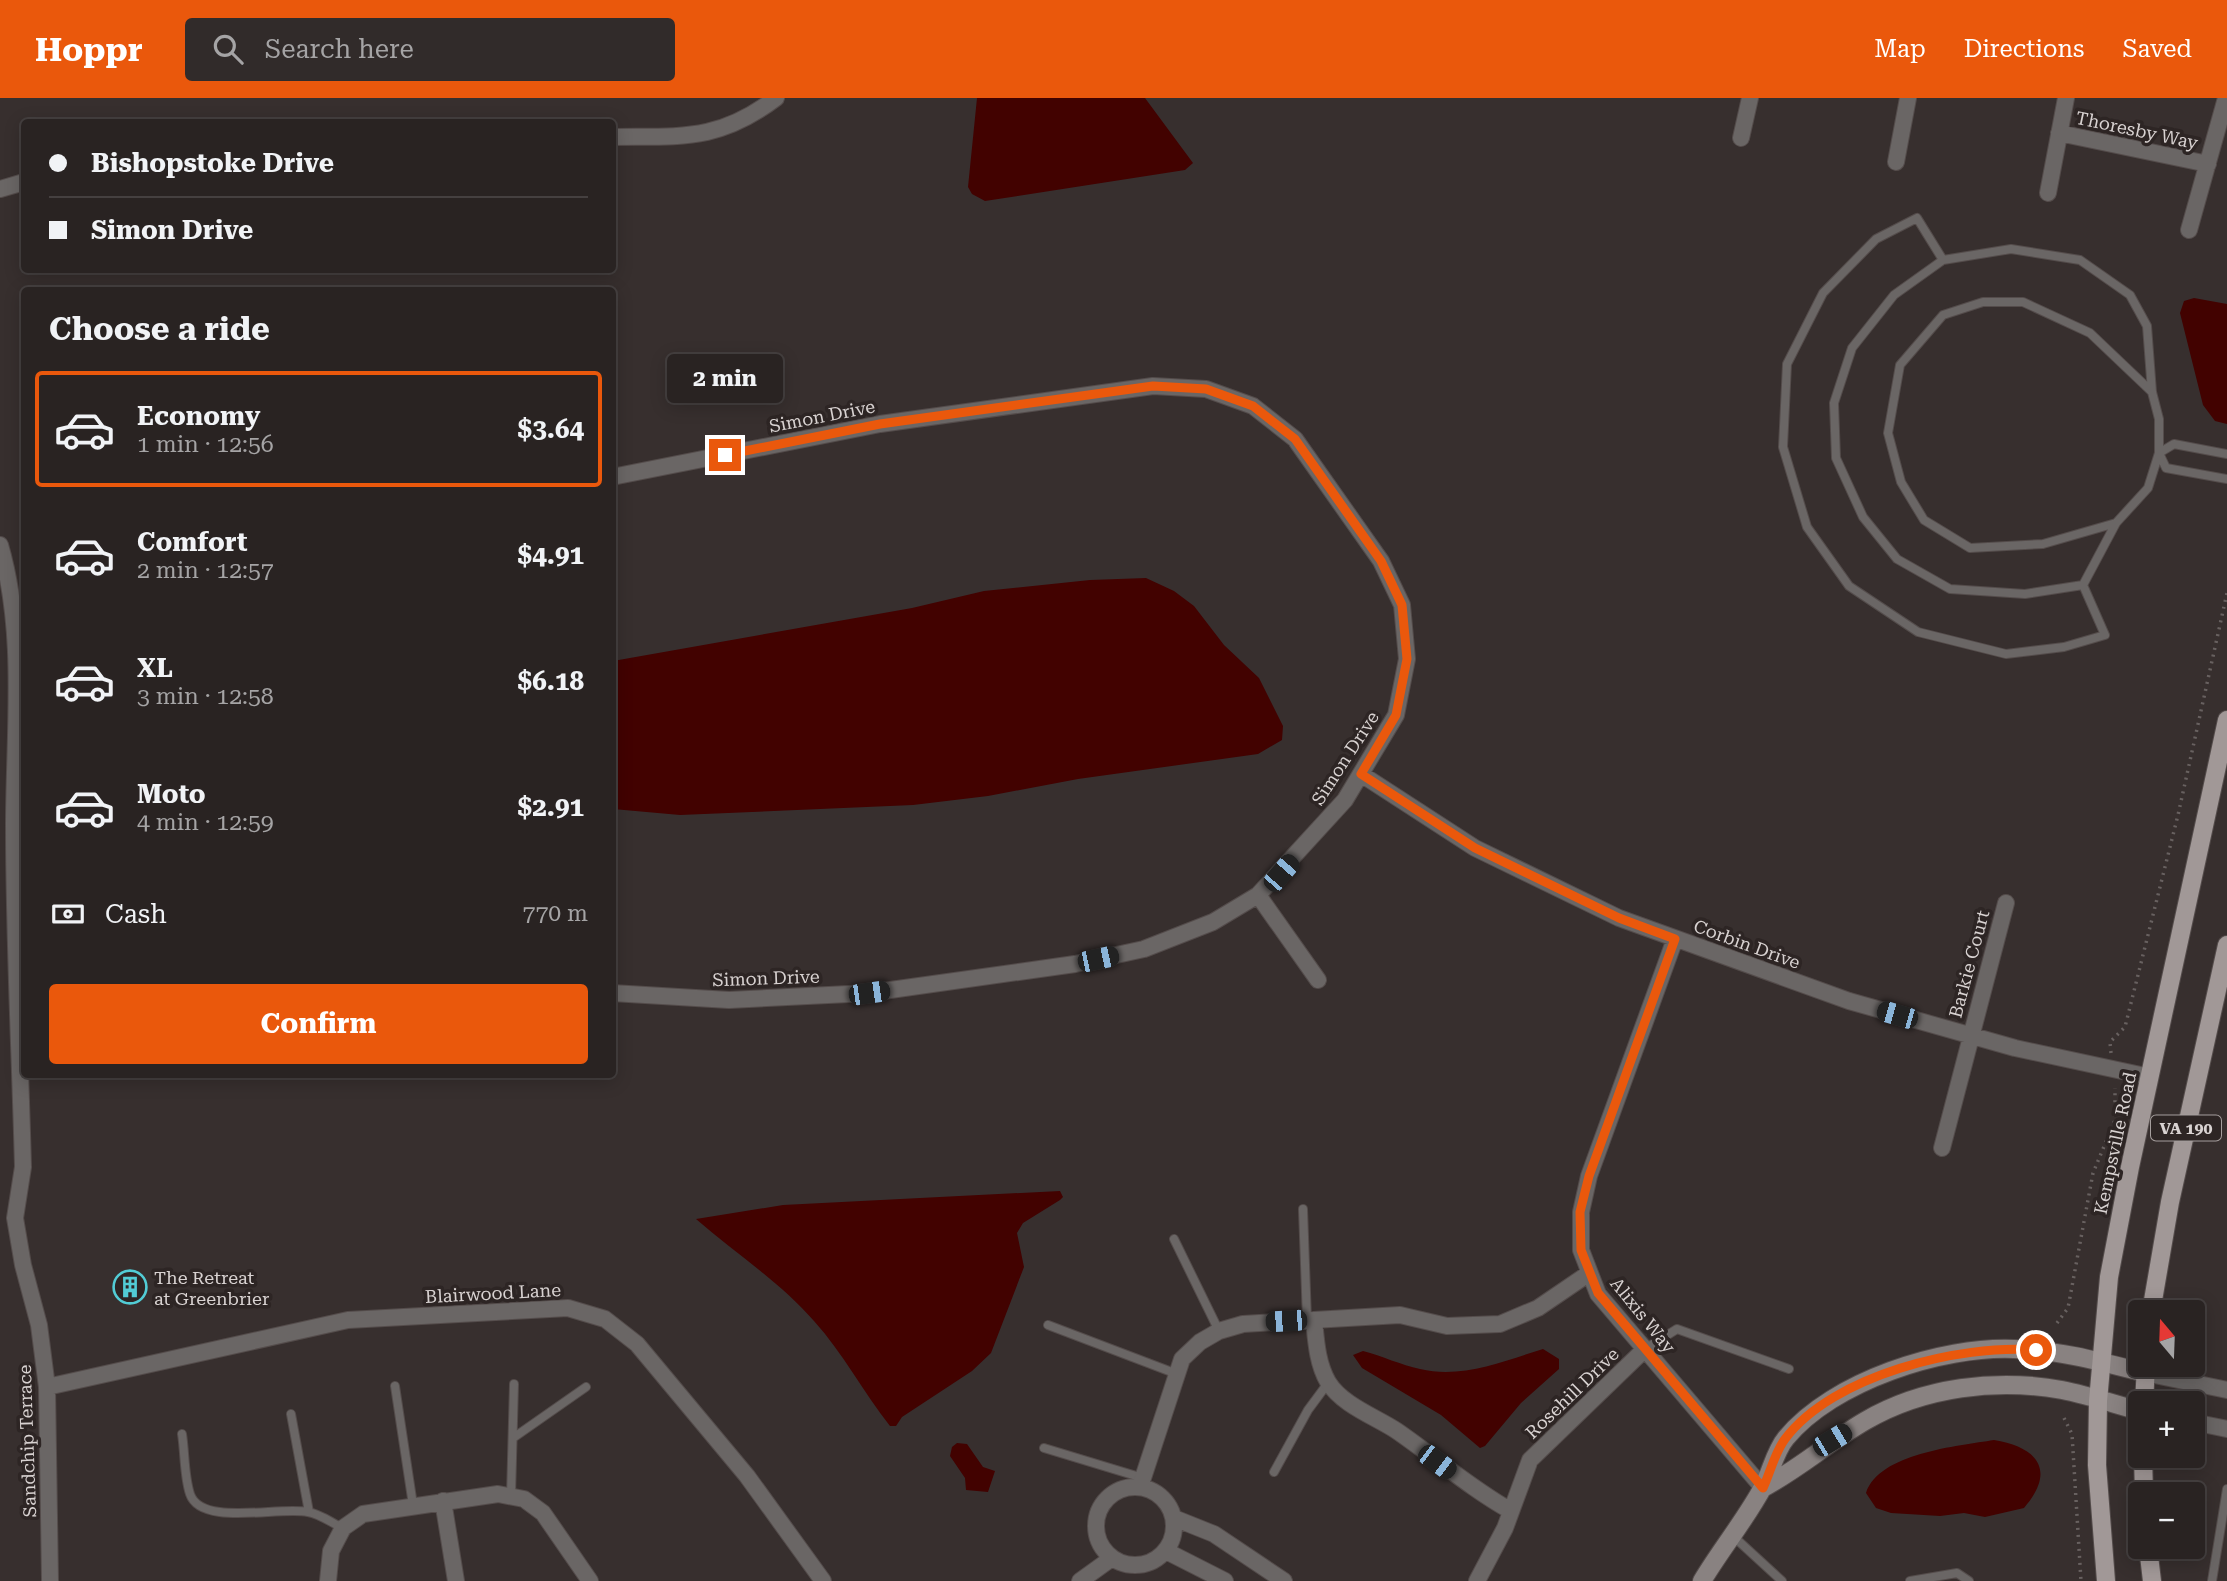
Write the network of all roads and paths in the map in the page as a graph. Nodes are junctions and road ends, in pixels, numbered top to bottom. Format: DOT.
graph roads {
  1 [pos="776,98"];
  2 [pos="1750,98"];
  3 [pos="1908,98"];
  4 [pos="2066,98"];
  5 [pos="2226,98"];
  6 [pos="2059,133"];
  7 [pos="616,137"];
  8 [pos="1741,138"];
  9 [pos="1896,162"];
  10 [pos="2208,164"];
  11 [pos="21,184"];
  12 [pos="0,189"];
  13 [pos="2048,193"];
  14 [pos="2189,230"];
  15 [pos="1943,260"];
  16 [pos="2152,392"];
  17 [pos="2159,453"];
  18 [pos="2227,454"];
  19 [pos="616,476"];
  20 [pos="2227,479"];
  21 [pos="2116,523"];
  22 [pos="0,545"];
  23 [pos="21,568"];
  24 [pos="8,571"];
  25 [pos="2083,585"];
  26 [pos="2227,593"];
  27 [pos="2227,720"];
  28 [pos="1361,774"];
  29 [pos="1258,895"];
  30 [pos="2006,903"];
  31 [pos="1675,939"];
  32 [pos="2227,945"];
  33 [pos="1318,980"];
  34 [pos="616,993"];
  35 [pos="21,1018"];
  36 [pos="1970,1035"];
  37 [pos="2113,1069"];
  38 [pos="2150,1077"];
  39 [pos="22,1078"];
  40 [pos="1942,1148"];
  41 [pos="1303,1209"];
  42 [pos="1174,1239"];
  43 [pos="1588,1274"];
  44 [pos="2153,1300"];
  45 [pos="1311,1320"];
  46 [pos="2057,1323"];
  47 [pos="1048,1325"];
  48 [pos="1219,1331"];
  49 [pos="1645,1349"];
  50 [pos="2100,1361"];
  51 [pos="2128,1366"];
  52 [pos="1789,1369"];
  53 [pos="1177,1374"];
  54 [pos="2176,1377"];
  55 [pos="1328,1383"];
  56 [pos="514,1384"];
  57 [pos="47,1387"];
  58 [pos="395,1387"];
  59 [pos="586,1387"];
  60 [pos="2227,1390"];
  61 [pos="2098,1401"];
  62 [pos="2128,1407"];
  63 [pos="291,1413"];
  64 [pos="2064,1418"];
  65 [pos="2205,1424"];
  66 [pos="2227,1429"];
  67 [pos="182,1434"];
  68 [pos="513,1438"];
  69 [pos="1044,1448"];
  70 [pos="1274,1472"];
  71 [pos="1142,1483"];
  72 [pos="1763,1488"];
  73 [pos="2227,1489"];
  74 [pos="511,1496"];
  75 [pos="443,1501"];
  76 [pos="413,1505"];
  77 [pos="1511,1511"];
  78 [pos="309,1512"];
  79 [pos="1174,1518"];
  80 [pos="343,1528"];
  81 [pos="1731,1534"];
  82 [pos="1166,1551"];
  83 [pos="1112,1558"];
  84 [pos="2149,1559"];
  85 [pos="51,1581"];
  86 [pos="328,1581"];
  87 [pos="456,1581"];
  88 [pos="590,1581"];
  89 [pos="823,1581"];
  90 [pos="1080,1581"];
  91 [pos="1225,1581"];
  92 [pos="1284,1581"];
  93 [pos="1477,1581"];
  94 [pos="1702,1581"];
  95 [pos="1782,1581"];
  96 [pos="1910,1581"];
  97 [pos="1969,1581"];
  98 [pos="2081,1581"];
  99 [pos="2106,1581"];
  100 [pos="2152,1581"];
  101 [pos="2212,1581"];
  1 -- 7 [label="street"];
  2 -- 8 [label="street"];
  3 -- 9 [label="street"];
  4 -- 6 [label="street"];
  5 -- 10 [label="street"];
  6 -- 10 [label="street, Thoresby Way"];
  6 -- 13 [label="street"];
  10 -- 14 [label="street"];
  11 -- 12 [label="street"];
  15 -- 16 [label="lane"];
  15 -- 25 [label="lane"];
  15 -- 25 [label="lane"];
  16 -- 17 [label="lane"];
  16 -- 21 [label="lane"];
  17 -- 18 [label="lane"];
  17 -- 20 [label="lane"];
  17 -- 21 [label="lane"];
  19 -- 28 [label="street, Simon Drive"];
  21 -- 25 [label="lane"];
  22 -- 24 [label="street, Sandchip Terrace"];
  23 -- 24 [label="street"];
  24 -- 35 [label="street, Sandchip Terrace"];
  26 -- 37 [label="path"];
  27 -- 38 [label="main road, Kempsville Road / VA 190"];
  28 -- 29 [label="street, Simon Drive"];
  28 -- 31 [label="street, Corbin Drive"];
  29 -- 33 [label="street"];
  29 -- 34 [label="street, Simon Drive"];
  30 -- 36 [label="street, Barkie Court"];
  31 -- 36 [label="street, Corbin Drive"];
  31 -- 43 [label="street, Alixis Way"];
  32 -- 44 [label="main road, VA 190"];
  36 -- 37 [label="street, Corbin Drive"];
  36 -- 40 [label="street, Barkie Court"];
  37 -- 38 [label="street, Corbin Drive"];
  37 -- 46 [label="path"];
  38 -- 50 [label="main road, Kempsville Road / VA 190"];
  39 -- 57 [label="street, Sandchip Terrace"];
  41 -- 45 [label="lane"];
  42 -- 48 [label="lane"];
  43 -- 45 [label="street"];
  43 -- 49 [label="street, Alixis Way"];
  45 -- 48 [label="street"];
  45 -- 55 [label="street"];
  47 -- 53 [label="lane"];
  48 -- 53 [label="street"];
  49 -- 52 [label="lane"];
  49 -- 72 [label="street, Alixis Way"];
  49 -- 77 [label="street, Rosehill Drive"];
  50 -- 51 [label="street"];
  50 -- 61 [label="main road, Kempsville Road / VA 190"];
  50 -- 72 [label="street"];
  53 -- 71 [label="street"];
  54 -- 60 [label="street"];
  55 -- 70 [label="lane"];
  55 -- 77 [label="street"];
  56 -- 68 [label="lane"];
  57 -- 85 [label="street, Sandchip Terrace"];
  57 -- 89 [label="street, Blairwood Lane"];
  58 -- 76 [label="lane"];
  59 -- 68 [label="lane"];
  61 -- 62 [label="street"];
  61 -- 72 [label="street"];
  61 -- 99 [label="main road, Kempsville Road / VA 190"];
  63 -- 78 [label="lane"];
  64 -- 98 [label="path"];
  65 -- 66 [label="street"];
  67 -- 78 [label="lane"];
  68 -- 74 [label="lane"];
  69 -- 71 [label="lane"];
  71 -- 79 [label="street"];
  71 -- 83 [label="street"];
  72 -- 81 [label="street"];
  73 -- 101 [label="lane"];
  74 -- 75 [label="street"];
  74 -- 88 [label="street"];
  75 -- 76 [label="street"];
  75 -- 87 [label="street"];
  76 -- 80 [label="street"];
  77 -- 93 [label="street, Rosehill Drive"];
  78 -- 80 [label="lane"];
  79 -- 82 [label="street"];
  79 -- 92 [label="street"];
  80 -- 86 [label="street"];
  81 -- 94 [label="street"];
  81 -- 95 [label="lane"];
  82 -- 83 [label="street"];
  82 -- 91 [label="street"];
  83 -- 90 [label="street"];
  84 -- 100 [label="main road"];
  96 -- 97 [label="lane"];
}
